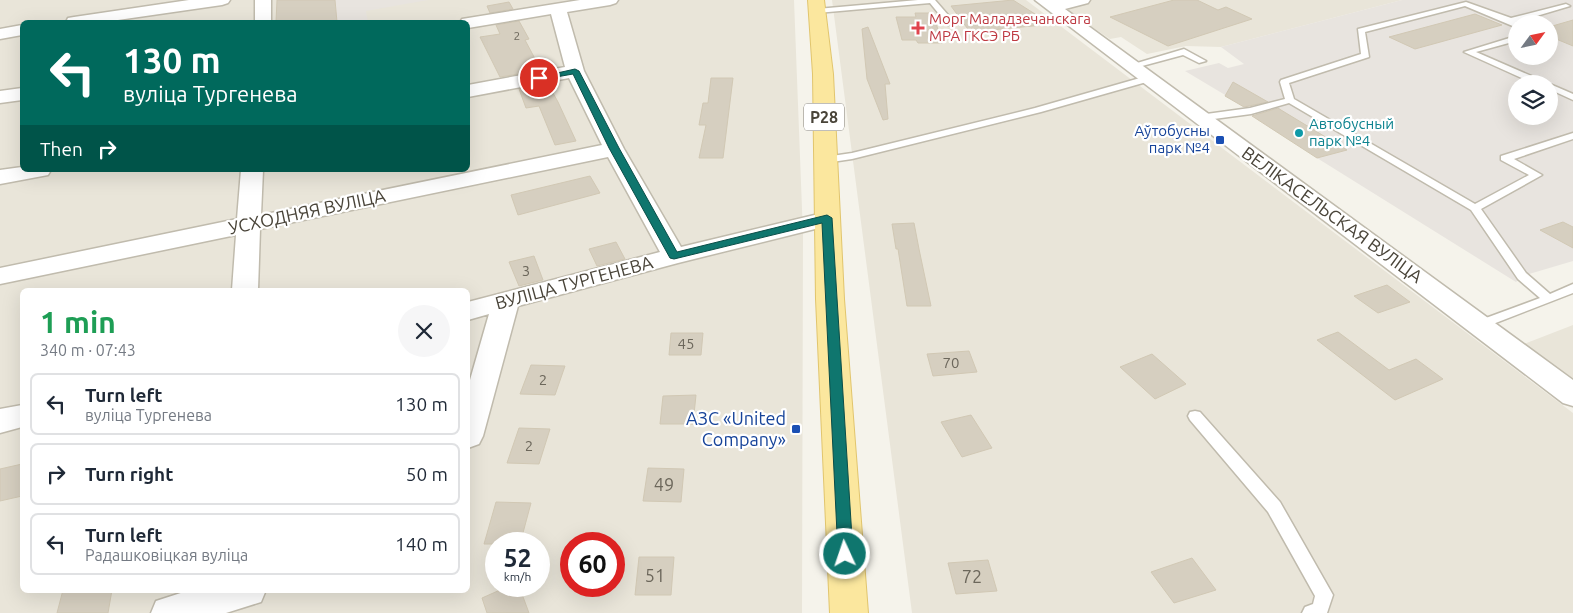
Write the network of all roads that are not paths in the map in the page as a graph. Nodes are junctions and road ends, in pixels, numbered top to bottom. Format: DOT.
graph roads {
  1 [pos="222,0"];
  2 [pos="263,0"];
  3 [pos="610,0"];
  4 [pos="1082,0"];
  5 [pos="1047,3"];
  6 [pos="816,5"];
  7 [pos="1566,6"];
  8 [pos="558,8"];
  9 [pos="1538,15"];
  10 [pos="87,20"];
  11 [pos="263,20"];
  12 [pos="1508,21"];
  13 [pos="470,22"];
  14 [pos="951,23"];
  15 [pos="20,30"];
  16 [pos="0,34"];
  17 [pos="1508,40"];
  18 [pos="1202,61"];
  19 [pos="575,71"];
  20 [pos="1139,72"];
  21 [pos="1522,75"];
  22 [pos="1558,90"];
  23 [pos="470,91"];
  24 [pos="20,94"];
  25 [pos="0,97"];
  26 [pos="1573,97"];
  27 [pos="1290,100"];
  28 [pos="1199,118"];
  29 [pos="1573,136"];
  30 [pos="614,148"];
  31 [pos="825,160"];
  32 [pos="29,172"];
  33 [pos="252,172"];
  34 [pos="0,177"];
  35 [pos="1476,208"];
  36 [pos="827,218"];
  37 [pos="249,224"];
  38 [pos="674,256"];
  39 [pos="0,276"];
  40 [pos="245,288"];
  41 [pos="1573,288"];
  42 [pos="1549,299"];
  43 [pos="506,302"];
  44 [pos="470,311"];
  45 [pos="1480,325"];
  46 [pos="1573,395"];
  47 [pos="20,416"];
  48 [pos="1195,416"];
  49 [pos="0,421"];
  50 [pos="470,429"];
  51 [pos="238,593"];
  52 [pos="169,613"];
  53 [pos="848,613"];
  54 [pos="1311,613"];
  1 -- 10 [label="street"];
  2 -- 11 [label="street"];
  3 -- 8 [label="street"];
  4 -- 5 [label="street"];
  5 -- 20 [label="street, ВЕЛІКАСЕЛЬСКАЯ ВУЛІЦА"];
  6 -- 14 [label="lane"];
  6 -- 31 [label="main road, Р28"];
  7 -- 9 [label="lane"];
  8 -- 13 [label="street"];
  8 -- 19 [label="street"];
  12 -- 27 [label="lane"];
  15 -- 16 [label="street"];
  17 -- 21 [label="lane"];
  18 -- 20 [label="lane"];
  19 -- 23 [label="street"];
  19 -- 30 [label="street"];
  20 -- 28 [label="street, ВЕЛІКАСЕЛЬСКАЯ ВУЛІЦА"];
  20 -- 31 [label="lane"];
  22 -- 26 [label="lane"];
  24 -- 25 [label="street"];
  27 -- 28 [label="lane"];
  27 -- 35 [label="lane"];
  28 -- 45 [label="street, ВЕЛІКАСЕЛЬСКАЯ ВУЛІЦА"];
  29 -- 35 [label="lane"];
  30 -- 37 [label="street, УСХОДНЯЯ ВУЛІЦА"];
  30 -- 38 [label="street"];
  31 -- 36 [label="main road, Р28"];
  32 -- 34 [label="street"];
  33 -- 37 [label="street"];
  35 -- 42 [label="lane"];
  36 -- 38 [label="street, ВУЛІЦА ТУРГЕНЕВА"];
  36 -- 53 [label="main road, Р28"];
  37 -- 39 [label="street, УСХОДНЯЯ ВУЛІЦА"];
  37 -- 40 [label="street"];
  38 -- 43 [label="street, ВУЛІЦА ТУРГЕНЕВА"];
  41 -- 42 [label="lane"];
  42 -- 45 [label="lane"];
  43 -- 44 [label="street, ВУЛІЦА ТУРГЕНЕВА"];
  43 -- 50 [label="street"];
  45 -- 46 [label="street, ВЕЛІКАСЕЛЬСКАЯ ВУЛІЦА"];
  47 -- 49 [label="street"];
  48 -- 54 [label="lane"];
  51 -- 52 [label="street"];
}
